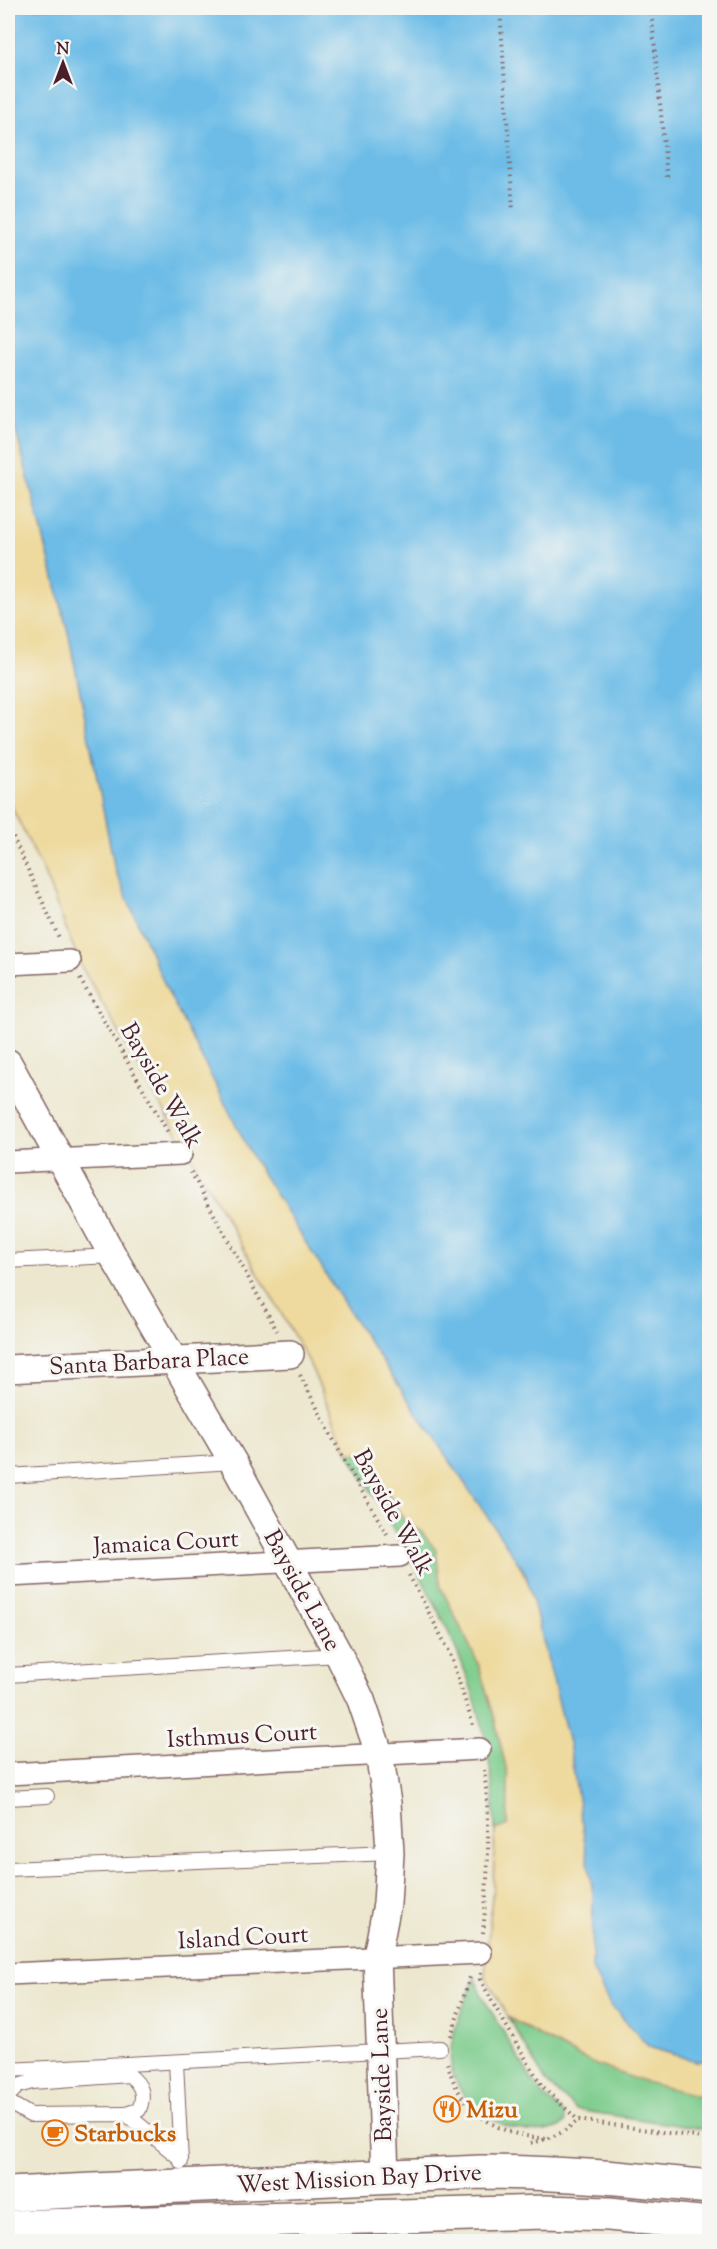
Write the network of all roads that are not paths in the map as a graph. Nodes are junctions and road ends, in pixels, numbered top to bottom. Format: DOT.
graph roads {
  1 [pos="70,961"];
  2 [pos="8,964"];
  3 [pos="8,1063"];
  4 [pos="181,1154"];
  5 [pos="61,1160"];
  6 [pos="8,1162"];
  7 [pos="113,1256"];
  8 [pos="8,1261"];
  9 [pos="290,1354"];
  10 [pos="175,1360"];
  11 [pos="8,1369"];
  12 [pos="233,1462"];
  13 [pos="8,1476"];
  14 [pos="400,1556"];
  15 [pos="288,1561"];
  16 [pos="8,1576"];
  17 [pos="339,1655"];
  18 [pos="8,1675"];
  19 [pos="480,1749"];
  20 [pos="379,1753"];
  21 [pos="8,1774"];
  22 [pos="47,1796"];
  23 [pos="8,1798"];
  24 [pos="390,1853"];
  25 [pos="8,1869"];
  26 [pos="481,1953"];
  27 [pos="377,1956"];
  28 [pos="8,1974"];
  29 [pos="446,2048"];
  30 [pos="380,2051"];
  31 [pos="176,2062"];
  32 [pos="8,2070"];
  33 [pos="8,2096"];
  34 [pos="8,2103"];
  35 [pos="126,2114"];
  36 [pos="182,2172"];
  37 [pos="385,2175"];
  38 [pos="608,2176"];
  39 [pos="710,2187"];
  40 [pos="8,2194"];
  41 [pos="545,2212"];
  42 [pos="9,2222"];
  43 [pos="710,2224"];
  1 -- 2 [label="street"];
  3 -- 5 [label="street, Bayside Lane"];
  4 -- 5 [label="street"];
  5 -- 6 [label="street"];
  5 -- 7 [label="street, Bayside Lane"];
  7 -- 8 [label="lane"];
  7 -- 10 [label="street, Bayside Lane"];
  9 -- 10 [label="street, Santa Barbara Place"];
  10 -- 11 [label="street, Santa Barbara Place"];
  10 -- 12 [label="street, Bayside Lane"];
  12 -- 13 [label="lane"];
  12 -- 15 [label="street, Bayside Lane"];
  14 -- 15 [label="street, Jamaica Court"];
  15 -- 16 [label="street, Jamaica Court"];
  15 -- 17 [label="street, Bayside Lane"];
  17 -- 18 [label="lane"];
  17 -- 20 [label="street, Bayside Lane"];
  19 -- 20 [label="street, Isthmus Court"];
  20 -- 21 [label="street, Isthmus Court"];
  20 -- 24 [label="street, Bayside Lane"];
  22 -- 23 [label="lane"];
  24 -- 25 [label="lane"];
  24 -- 27 [label="street, Bayside Lane"];
  26 -- 27 [label="street, Island Court"];
  27 -- 28 [label="street, Island Court"];
  27 -- 30 [label="street, Bayside Lane"];
  29 -- 30 [label="lane"];
  30 -- 31 [label="lane"];
  30 -- 37 [label="street, Bayside Lane"];
  31 -- 32 [label="lane"];
  31 -- 36 [label="lane"];
  33 -- 35 [label="lane"];
  34 -- 35 [label="lane"];
  35 -- 36 [label="lane"];
  36 -- 37 [label="main road, West Mission Bay Drive"];
  36 -- 40 [label="main road, West Mission Bay Drive"];
  37 -- 38 [label="main road, West Mission Bay Drive"];
  38 -- 39 [label="main road, West Mission Bay Drive"];
  38 -- 41 [label="main road"];
  41 -- 42 [label="main road, West Mission Bay Drive"];
  41 -- 43 [label="main road, West Mission Bay Drive"];
}
